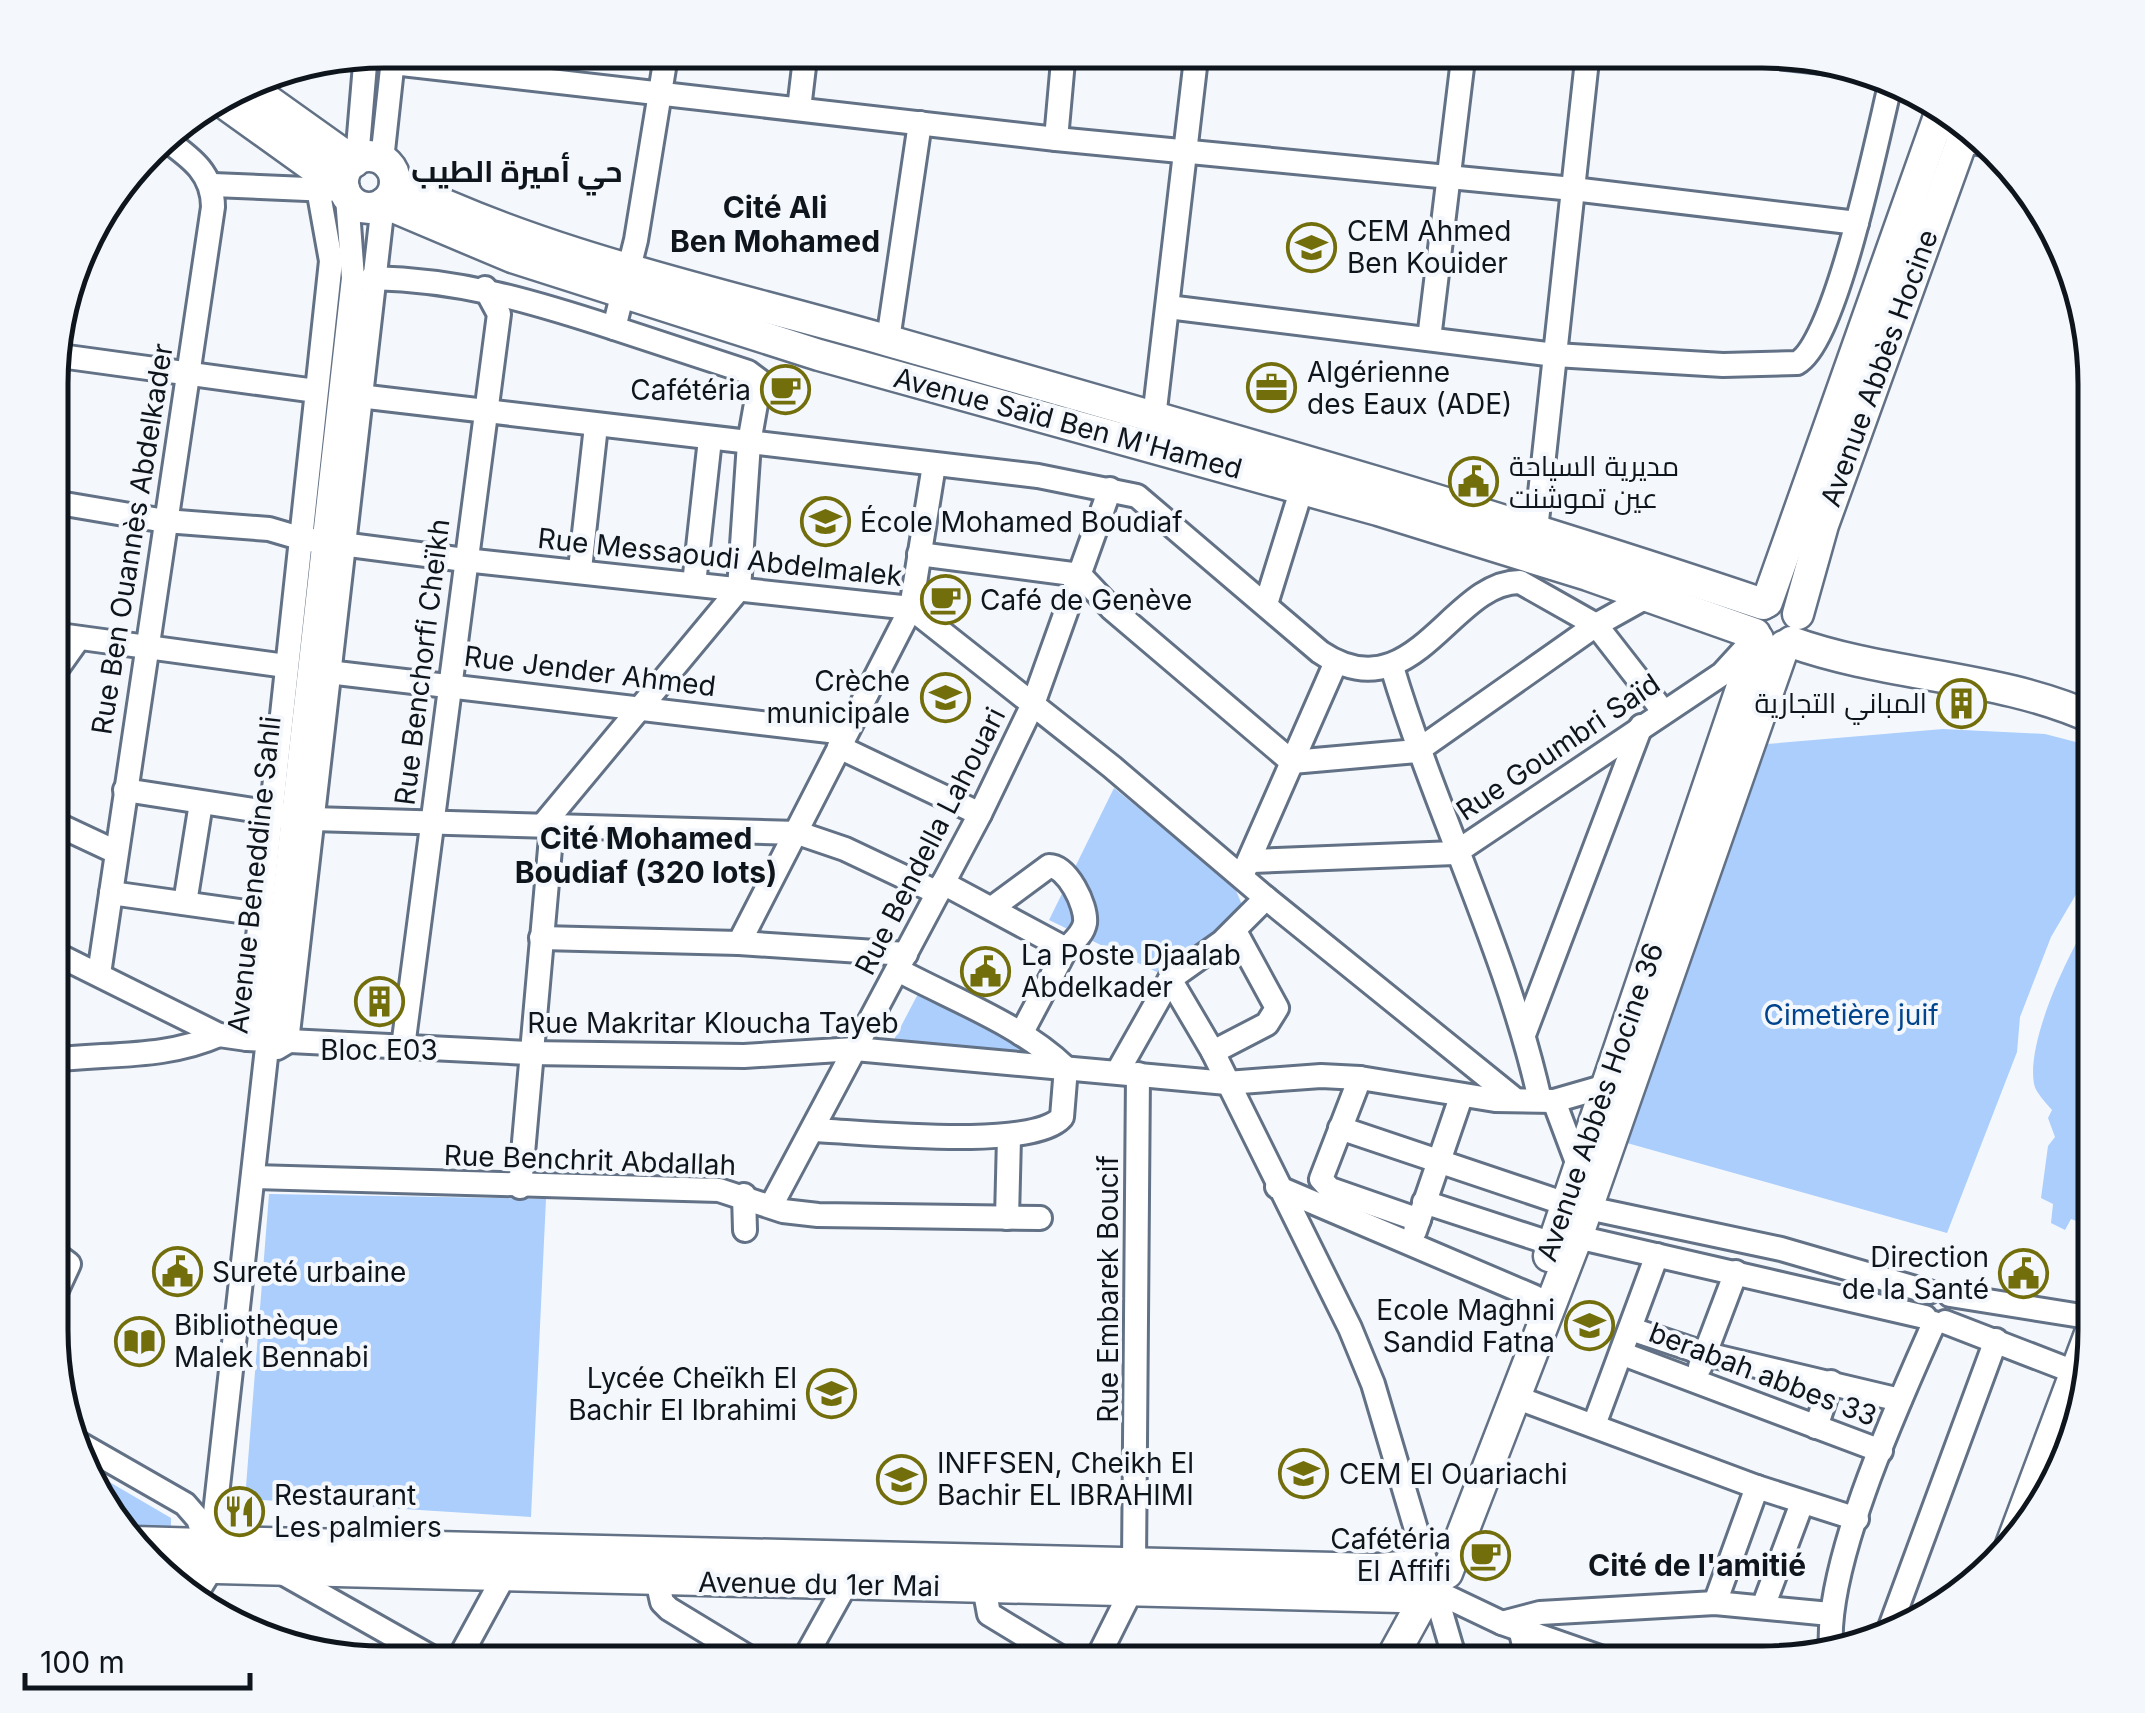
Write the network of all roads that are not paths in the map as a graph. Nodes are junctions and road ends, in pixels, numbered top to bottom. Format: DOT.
graph roads {
  1 [pos="390,68"];
  2 [pos="465,68"];
  3 [pos="520,68"];
  4 [pos="664,68"];
  5 [pos="804,68"];
  6 [pos="1062,68"];
  7 [pos="1195,68"];
  8 [pos="1462,68"];
  9 [pos="1586,68"];
  10 [pos="365,69"];
  11 [pos="519,77"];
  12 [pos="660,93"];
  13 [pos="1888,94"];
  14 [pos="257,95"];
  15 [pos="231,107"];
  16 [pos="799,109"];
  17 [pos="920,123"];
  18 [pos="1955,134"];
  19 [pos="1955,134"];
  20 [pos="1056,139"];
  21 [pos="174,147"];
  22 [pos="1186,152"];
  23 [pos="1450,178"];
  24 [pos="356,183"];
  25 [pos="213,184"];
  26 [pos="1573,190"];
  27 [pos="1857,222"];
  28 [pos="372,278"];
  29 [pos="626,282"];
  30 [pos="485,288"];
  31 [pos="1168,307"];
  32 [pos="614,328"];
  33 [pos="1429,339"];
  34 [pos="888,340"];
  35 [pos="1555,355"];
  36 [pos="69,357"];
  37 [pos="188,371"];
  38 [pos="316,391"];
  39 [pos="360,396"];
  40 [pos="484,411"];
  41 [pos="1154,418"];
  42 [pos="596,426"];
  43 [pos="710,439"];
  44 [pos="748,443"];
  45 [pos="934,466"];
  46 [pos="1302,488"];
  47 [pos="1110,489"];
  48 [pos="67,505"];
  49 [pos="165,521"];
  50 [pos="322,540"];
  51 [pos="919,554"];
  52 [pos="1528,557"];
  53 [pos="465,560"];
  54 [pos="580,569"];
  55 [pos="1080,576"];
  56 [pos="694,584"];
  57 [pos="739,589"];
  58 [pos="1648,596"];
  59 [pos="1766,603"];
  60 [pos="1266,604"];
  61 [pos="911,608"];
  62 [pos="1596,624"];
  63 [pos="1777,633"];
  64 [pos="67,636"];
  65 [pos="80,638"];
  66 [pos="147,648"];
  67 [pos="67,655"];
  68 [pos="1336,662"];
  69 [pos="286,666"];
  70 [pos="1392,667"];
  71 [pos="328,672"];
  72 [pos="448,684"];
  73 [pos="1033,704"];
  74 [pos="636,707"];
  75 [pos="1663,711"];
  76 [pos="2078,714"];
  77 [pos="1641,726"];
  78 [pos="842,740"];
  79 [pos="1417,751"];
  80 [pos="1292,762"];
  81 [pos="124,790"];
  82 [pos="201,803"];
  83 [pos="980,814"];
  84 [pos="291,817"];
  85 [pos="432,821"];
  86 [pos="547,826"];
  87 [pos="67,829"];
  88 [pos="798,833"];
  89 [pos="116,852"];
  90 [pos="1455,853"];
  91 [pos="1245,868"];
  92 [pos="940,888"];
  93 [pos="111,892"];
  94 [pos="1266,898"];
  95 [pos="186,903"];
  96 [pos="992,908"];
  97 [pos="261,914"];
  98 [pos="1235,931"];
  99 [pos="541,938"];
  100 [pos="739,943"];
  101 [pos="1066,948"];
  102 [pos="68,959"];
  103 [pos="902,962"];
  104 [pos="99,974"];
  105 [pos="1170,979"];
  106 [pos="1525,1032"];
  107 [pos="1021,1034"];
  108 [pos="219,1035"];
  109 [pos="266,1044"];
  110 [pos="403,1047"];
  111 [pos="855,1048"];
  112 [pos="1213,1052"];
  113 [pos="528,1053"];
  114 [pos="1461,1056"];
  115 [pos="68,1059"];
  116 [pos="1066,1068"];
  117 [pos="1128,1073"];
  118 [pos="1360,1078"];
  119 [pos="1227,1083"];
  120 [pos="1606,1086"];
  121 [pos="1453,1096"];
  122 [pos="1512,1097"];
  123 [pos="1547,1100"];
  124 [pos="1340,1128"];
  125 [pos="814,1130"];
  126 [pos="1009,1137"];
  127 [pos="1437,1162"];
  128 [pos="1578,1165"];
  129 [pos="254,1177"];
  130 [pos="520,1187"];
  131 [pos="1277,1187"];
  132 [pos="744,1195"];
  133 [pos="772,1206"];
  134 [pos="1422,1211"];
  135 [pos="1628,1214"];
  136 [pos="1008,1218"];
  137 [pos="1040,1218"];
  138 [pos="1571,1223"];
  139 [pos="745,1230"];
  140 [pos="1409,1244"];
  141 [pos="1621,1246"];
  142 [pos="1781,1248"];
  143 [pos="1657,1256"];
  144 [pos="1736,1272"];
  145 [pos="1777,1280"];
  146 [pos="1940,1293"];
  147 [pos="1535,1297"];
  148 [pos="2077,1317"];
  149 [pos="1934,1321"];
  150 [pos="1630,1329"];
  151 [pos="1996,1340"];
  152 [pos="1623,1354"];
  153 [pos="1706,1354"];
  154 [pos="1746,1363"];
  155 [pos="2074,1371"];
  156 [pos="1694,1380"];
  157 [pos="1831,1382"];
  158 [pos="2072,1386"];
  159 [pos="1734,1397"];
  160 [pos="1518,1398"];
  161 [pos="1900,1400"];
  162 [pos="1594,1424"];
  163 [pos="1816,1427"];
  164 [pos="1881,1450"];
  165 [pos="92,1451"];
  166 [pos="1757,1487"];
  167 [pos="2030,1496"];
  168 [pos="1802,1502"];
  169 [pos="1857,1519"];
  170 [pos="153,1545"];
  171 [pos="212,1553"];
  172 [pos="171,1563"];
  173 [pos="658,1566"];
  174 [pos="276,1569"];
  175 [pos="985,1574"];
  176 [pos="1133,1576"];
  177 [pos="1434,1577"];
  178 [pos="503,1578"];
  179 [pos="199,1585"];
  180 [pos="845,1586"];
  181 [pos="1715,1603"];
  182 [pos="1764,1606"];
  183 [pos="1830,1614"];
  184 [pos="1894,1616"];
  185 [pos="1511,1625"];
  186 [pos="1831,1638"];
  187 [pos="410,1645"];
  188 [pos="466,1645"];
  189 [pos="730,1645"];
  190 [pos="811,1645"];
  191 [pos="1041,1645"];
  192 [pos="1103,1646"];
  193 [pos="1399,1646"];
  194 [pos="1452,1646"];
  195 [pos="1520,1646"];
  196 [pos="1557,1646"];
  1 -- 24 [label="street, Avenue Beneddine Sahli"];
  2 -- 11 [label="street"];
  3 -- 11 [label="street"];
  4 -- 12 [label="street"];
  5 -- 16 [label="street"];
  6 -- 20 [label="street"];
  7 -- 22 [label="street"];
  8 -- 23 [label="street"];
  9 -- 26 [label="street"];
  10 -- 24 [label="street, Avenue Beneddine Sahli"];
  11 -- 12 [label="street"];
  12 -- 16 [label="street"];
  12 -- 29 [label="street"];
  13 -- 27 [label="street"];
  14 -- 24 [label="main road, Avenue Saïd Ben M'Hamed"];
  15 -- 24 [label="main road, Avenue Saïd Ben M'Hamed"];
  16 -- 17 [label="street"];
  17 -- 20 [label="street"];
  17 -- 34 [label="street"];
  18 -- 59 [label="main road, Avenue Abbès Hocine"];
  19 -- 63 [label="main road, Avenue Abbès Hocine"];
  20 -- 22 [label="street"];
  21 -- 25 [label="street"];
  22 -- 23 [label="street"];
  22 -- 31 [label="street"];
  23 -- 26 [label="street"];
  23 -- 33 [label="street"];
  24 -- 25 [label="street"];
  24 -- 28 [label="street, Avenue Beneddine Sahli"];
  24 -- 29 [label="main road, Avenue Saïd Ben M'Hamed"];
  24 -- 38 [label="street, Avenue Beneddine Sahli"];
  24 -- 50 [label="street, Avenue Beneddine Sahli"];
  25 -- 37 [label="street, Rue Ben Ouannès Abdelkader"];
  26 -- 27 [label="street"];
  26 -- 35 [label="street"];
  27 -- 35 [label="street"];
  28 -- 30 [label="street"];
  28 -- 39 [label="street, Avenue Beneddine Sahli"];
  29 -- 32 [label="street"];
  29 -- 34 [label="main road, Avenue Saïd Ben M'Hamed"];
  29 -- 46 [label="main road, Avenue Saïd Ben M'Hamed"];
  30 -- 32 [label="street"];
  30 -- 40 [label="street, Rue Benchorfi Cheïkh"];
  31 -- 33 [label="street"];
  31 -- 41 [label="street"];
  32 -- 44 [label="street"];
  33 -- 35 [label="street"];
  34 -- 41 [label="main road, Avenue Saïd Ben M'Hamed"];
  35 -- 52 [label="street"];
  36 -- 37 [label="street"];
  37 -- 38 [label="street"];
  37 -- 49 [label="street, Rue Ben Ouannès Abdelkader"];
  38 -- 50 [label="street, Avenue Beneddine Sahli"];
  39 -- 40 [label="street"];
  39 -- 50 [label="street, Avenue Beneddine Sahli"];
  40 -- 42 [label="street"];
  40 -- 53 [label="street, Rue Benchorfi Cheïkh"];
  41 -- 52 [label="main road, Avenue Saïd Ben M'Hamed"];
  42 -- 43 [label="street"];
  42 -- 54 [label="street"];
  43 -- 44 [label="street"];
  43 -- 56 [label="street"];
  44 -- 45 [label="street"];
  44 -- 57 [label="street"];
  45 -- 47 [label="street"];
  45 -- 51 [label="street"];
  46 -- 52 [label="main road, Avenue Saïd Ben M'Hamed"];
  46 -- 60 [label="street"];
  47 -- 55 [label="street, Rue Bendella Lahouari"];
  47 -- 60 [label="street"];
  48 -- 49 [label="street, Rue Messaoudi Abdelmalek"];
  49 -- 50 [label="street, Rue Messaoudi Abdelmalek"];
  49 -- 66 [label="street, Rue Ben Ouannès Abdelkader"];
  50 -- 53 [label="street, Rue Messaoudi Abdelmalek"];
  50 -- 69 [label="street, Avenue Beneddine Sahli"];
  50 -- 71 [label="street, Avenue Beneddine Sahli"];
  50 -- 84 [label="street, Avenue Beneddine Sahli"];
  51 -- 55 [label="street"];
  51 -- 61 [label="street"];
  52 -- 58 [label="main road, Avenue Saïd Ben M'Hamed"];
  52 -- 59 [label="main road, Avenue Saïd Ben M'Hamed"];
  52 -- 62 [label="street"];
  52 -- 70 [label="street"];
  53 -- 54 [label="street, Rue Messaoudi Abdelmalek"];
  53 -- 72 [label="street, Rue Benchorfi Cheïkh"];
  54 -- 56 [label="street, Rue Messaoudi Abdelmalek"];
  55 -- 73 [label="street, Rue Bendella Lahouari"];
  55 -- 80 [label="street"];
  56 -- 57 [label="street, Rue Messaoudi Abdelmalek"];
  57 -- 61 [label="street, Rue Messaoudi Abdelmalek"];
  57 -- 74 [label="street"];
  58 -- 62 [label="street"];
  58 -- 63 [label="main road, Avenue Saïd Ben M'Hamed"];
  59 -- 63 [label="main road, Avenue Abbès Hocine"];
  60 -- 68 [label="street"];
  61 -- 73 [label="street, Rue Messaoudi Abdelmalek"];
  61 -- 78 [label="street"];
  62 -- 75 [label="street"];
  62 -- 79 [label="street"];
  63 -- 75 [label="street, Rue Goumbri Saïd"];
  63 -- 76 [label="main road, Avenue Saïd Ben M'Hamed"];
  63 -- 120 [label="main road, Avenue Abbès Hocine 36"];
  63 -- 138 [label="main road, Avenue Abbès Hocine 36"];
  64 -- 65 [label="street"];
  65 -- 66 [label="street"];
  65 -- 67 [label="street"];
  66 -- 69 [label="street"];
  66 -- 81 [label="street, Rue Ben Ouannès Abdelkader"];
  68 -- 70 [label="street"];
  68 -- 80 [label="street"];
  69 -- 84 [label="street, Avenue Beneddine Sahli"];
  70 -- 79 [label="street"];
  71 -- 72 [label="street, Rue Jender Ahmed"];
  71 -- 84 [label="street, Avenue Beneddine Sahli"];
  72 -- 74 [label="street, Rue Jender Ahmed"];
  72 -- 85 [label="street, Rue Benchorfi Cheïkh"];
  73 -- 83 [label="street, Rue Bendella Lahouari"];
  73 -- 91 [label="street, Rue Messaoudi Abdelmalek"];
  74 -- 78 [label="street, Rue Jender Ahmed"];
  74 -- 86 [label="street"];
  75 -- 77 [label="street, Rue Goumbri Saïd"];
  77 -- 90 [label="street, Rue Goumbri Saïd"];
  77 -- 106 [label="street"];
  78 -- 83 [label="street, Rue Jender Ahmed"];
  78 -- 88 [label="street"];
  79 -- 80 [label="street"];
  79 -- 90 [label="street"];
  80 -- 91 [label="street"];
  81 -- 82 [label="street"];
  81 -- 89 [label="street, Rue Ben Ouannès Abdelkader"];
  82 -- 84 [label="street"];
  82 -- 95 [label="street"];
  83 -- 92 [label="street, Rue Bendella Lahouari"];
  84 -- 85 [label="street"];
  84 -- 97 [label="street, Avenue Beneddine Sahli"];
  84 -- 109 [label="street, Avenue Beneddine Sahli"];
  85 -- 86 [label="street"];
  85 -- 110 [label="street, Rue Benchorfi Cheïkh"];
  86 -- 88 [label="street"];
  86 -- 99 [label="street"];
  87 -- 89 [label="street"];
  88 -- 92 [label="street"];
  88 -- 100 [label="street"];
  89 -- 93 [label="street, Rue Ben Ouannès Abdelkader"];
  90 -- 91 [label="street, Rue Goumbri Saïd"];
  90 -- 106 [label="street"];
  91 -- 94 [label="street, Rue Messaoudi Abdelmalek"];
  92 -- 96 [label="street"];
  92 -- 103 [label="street, Rue Bendella Lahouari"];
  93 -- 95 [label="street"];
  93 -- 104 [label="street, Rue Ben Ouannès Abdelkader"];
  94 -- 98 [label="street"];
  94 -- 114 [label="street, Rue Messaoudi Abdelmalek"];
  95 -- 97 [label="street"];
  96 -- 101 [label="street"];
  96 -- 101 [label="street"];
  97 -- 109 [label="street, Avenue Beneddine Sahli"];
  98 -- 105 [label="street"];
  98 -- 112 [label="street"];
  99 -- 100 [label="street"];
  99 -- 113 [label="street"];
  100 -- 103 [label="street"];
  101 -- 107 [label="street"];
  102 -- 104 [label="street"];
  103 -- 107 [label="street"];
  103 -- 111 [label="street, Rue Bendella Lahouari"];
  104 -- 108 [label="street"];
  105 -- 112 [label="street"];
  105 -- 117 [label="street"];
  106 -- 123 [label="street"];
  107 -- 116 [label="street"];
  108 -- 109 [label="street, Rue Makritar Kloucha Tayeb"];
  108 -- 115 [label="street"];
  109 -- 110 [label="street, Rue Makritar Kloucha Tayeb"];
  109 -- 129 [label="street"];
  110 -- 113 [label="street, Rue Makritar Kloucha Tayeb"];
  111 -- 113 [label="street, Rue Makritar Kloucha Tayeb"];
  111 -- 116 [label="street, Rue Makritar Kloucha Tayeb"];
  111 -- 125 [label="street, Rue Bendella Lahouari"];
  112 -- 119 [label="street"];
  113 -- 130 [label="street"];
  114 -- 121 [label="street"];
  114 -- 122 [label="street, Rue Messaoudi Abdelmalek"];
  116 -- 117 [label="street, Rue Makritar Kloucha Tayeb"];
  116 -- 126 [label="street"];
  117 -- 119 [label="street, Rue Makritar Kloucha Tayeb"];
  117 -- 176 [label="street, Rue Embarek Boucif"];
  118 -- 119 [label="street, Rue Makritar Kloucha Tayeb"];
  118 -- 121 [label="street, Rue Makritar Kloucha Tayeb"];
  118 -- 124 [label="street"];
  119 -- 131 [label="street"];
  120 -- 123 [label="street"];
  120 -- 128 [label="main road, Avenue Abbès Hocine 36"];
  121 -- 122 [label="street, Rue Makritar Kloucha Tayeb"];
  121 -- 127 [label="street"];
  122 -- 123 [label="street, Rue Makritar Kloucha Tayeb"];
  123 -- 128 [label="street"];
  124 -- 127 [label="street"];
  124 -- 134 [label="street"];
  125 -- 126 [label="street"];
  125 -- 133 [label="street, Rue Bendella Lahouari"];
  126 -- 136 [label="street"];
  127 -- 134 [label="street"];
  127 -- 138 [label="street"];
  128 -- 138 [label="main road, Avenue Abbès Hocine 36"];
  129 -- 130 [label="street, Rue Benchrit Abdallah"];
  129 -- 171 [label="street"];
  130 -- 132 [label="street, Rue Benchrit Abdallah"];
  131 -- 140 [label="street"];
  131 -- 177 [label="street"];
  132 -- 133 [label="street, Rue Benchrit Abdallah"];
  132 -- 139 [label="street"];
  133 -- 136 [label="street, Rue Benchrit Abdallah"];
  134 -- 138 [label="street"];
  134 -- 140 [label="street"];
  135 -- 138 [label="street"];
  135 -- 141 [label="street"];
  135 -- 142 [label="street"];
  136 -- 137 [label="street, Rue Benchrit Abdallah"];
  138 -- 141 [label="street"];
  138 -- 147 [label="main road, Avenue Abbès Hocine 36"];
  138 -- 160 [label="main road, Avenue Abbès Hocine 36"];
  140 -- 147 [label="street"];
  141 -- 143 [label="street"];
  142 -- 145 [label="street"];
  142 -- 146 [label="street"];
  143 -- 144 [label="street"];
  143 -- 150 [label="street"];
  144 -- 145 [label="street"];
  144 -- 153 [label="street"];
  145 -- 149 [label="street"];
  146 -- 148 [label="street"];
  146 -- 149 [label="street"];
  147 -- 177 [label="main road, Avenue Abbès Hocine 36"];
  149 -- 151 [label="street"];
  149 -- 161 [label="street"];
  150 -- 152 [label="street"];
  150 -- 153 [label="street"];
  151 -- 155 [label="street"];
  151 -- 184 [label="street"];
  152 -- 156 [label="street, berabah abbes 33"];
  152 -- 162 [label="street"];
  153 -- 154 [label="street"];
  153 -- 156 [label="street"];
  154 -- 157 [label="street"];
  154 -- 159 [label="street"];
  156 -- 159 [label="street, berabah abbes 33"];
  157 -- 161 [label="street"];
  157 -- 163 [label="street"];
  158 -- 167 [label="main road"];
  159 -- 163 [label="street, berabah abbes 33"];
  160 -- 162 [label="street"];
  160 -- 177 [label="main road, Avenue Abbès Hocine 36"];
  161 -- 164 [label="street"];
  162 -- 166 [label="street"];
  163 -- 164 [label="street, berabah abbes 33"];
  164 -- 169 [label="street"];
  165 -- 171 [label="street"];
  166 -- 168 [label="street"];
  166 -- 181 [label="street"];
  168 -- 169 [label="street"];
  168 -- 182 [label="street"];
  169 -- 183 [label="street"];
  170 -- 171 [label="main road"];
  171 -- 172 [label="main road"];
  171 -- 173 [label="main road, Avenue du 1er Mai"];
  171 -- 174 [label="main road, Avenue du 1er Mai"];
  171 -- 179 [label="street"];
  173 -- 175 [label="main road, Avenue du 1er Mai"];
  173 -- 178 [label="main road, Avenue du 1er Mai"];
  173 -- 180 [label="main road, Avenue du 1er Mai"];
  173 -- 189 [label="street"];
  174 -- 178 [label="main road, Avenue du 1er Mai"];
  174 -- 187 [label="street"];
  175 -- 176 [label="main road, Avenue du 1er Mai"];
  175 -- 180 [label="main road, Avenue du 1er Mai"];
  175 -- 191 [label="street"];
  176 -- 177 [label="main road, Avenue du 1er Mai"];
  176 -- 192 [label="street, Rue Embarek Boucif"];
  177 -- 185 [label="street"];
  177 -- 193 [label="main road"];
  177 -- 194 [label="street"];
  178 -- 188 [label="street"];
  180 -- 190 [label="street"];
  181 -- 182 [label="street"];
  181 -- 185 [label="street"];
  182 -- 183 [label="street"];
  183 -- 186 [label="street"];
  185 -- 195 [label="street"];
  185 -- 196 [label="street"];
}
